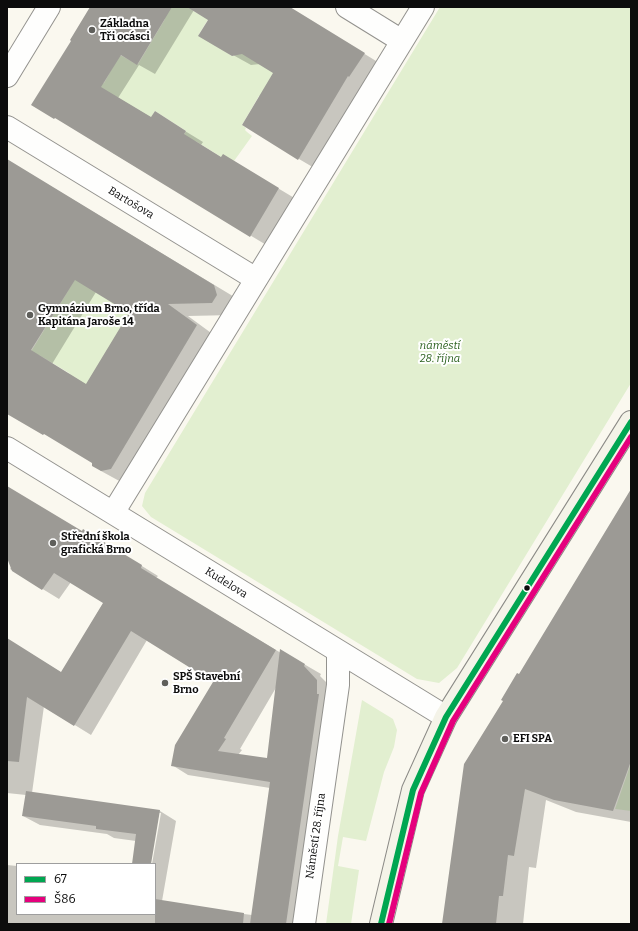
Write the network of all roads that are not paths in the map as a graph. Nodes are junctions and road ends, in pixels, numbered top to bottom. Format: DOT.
graph roads {
  1 [pos="49,7"];
  2 [pos="347,7"];
  3 [pos="423,7"];
  4 [pos="402,41"];
  5 [pos="7,76"];
  6 [pos="7,127"];
  7 [pos="256,279"];
  8 [pos="631,422"];
  9 [pos="7,448"];
  10 [pos="113,513"];
  11 [pos="338,652"];
  12 [pos="446,717"];
  13 [pos="304,924"];
  14 [pos="381,924"];
  1 -- 5 [label="street"];
  2 -- 4 [label="street"];
  3 -- 4 [label="street"];
  4 -- 7 [label="street"];
  6 -- 7 [label="street, Bartošova"];
  7 -- 10 [label="street"];
  8 -- 12 [label="street"];
  9 -- 10 [label="street, Kudelova"];
  10 -- 11 [label="street, Kudelova"];
  11 -- 12 [label="street, Kudelova"];
  11 -- 13 [label="street, Náměstí 28. října"];
  12 -- 14 [label="street"];
}
